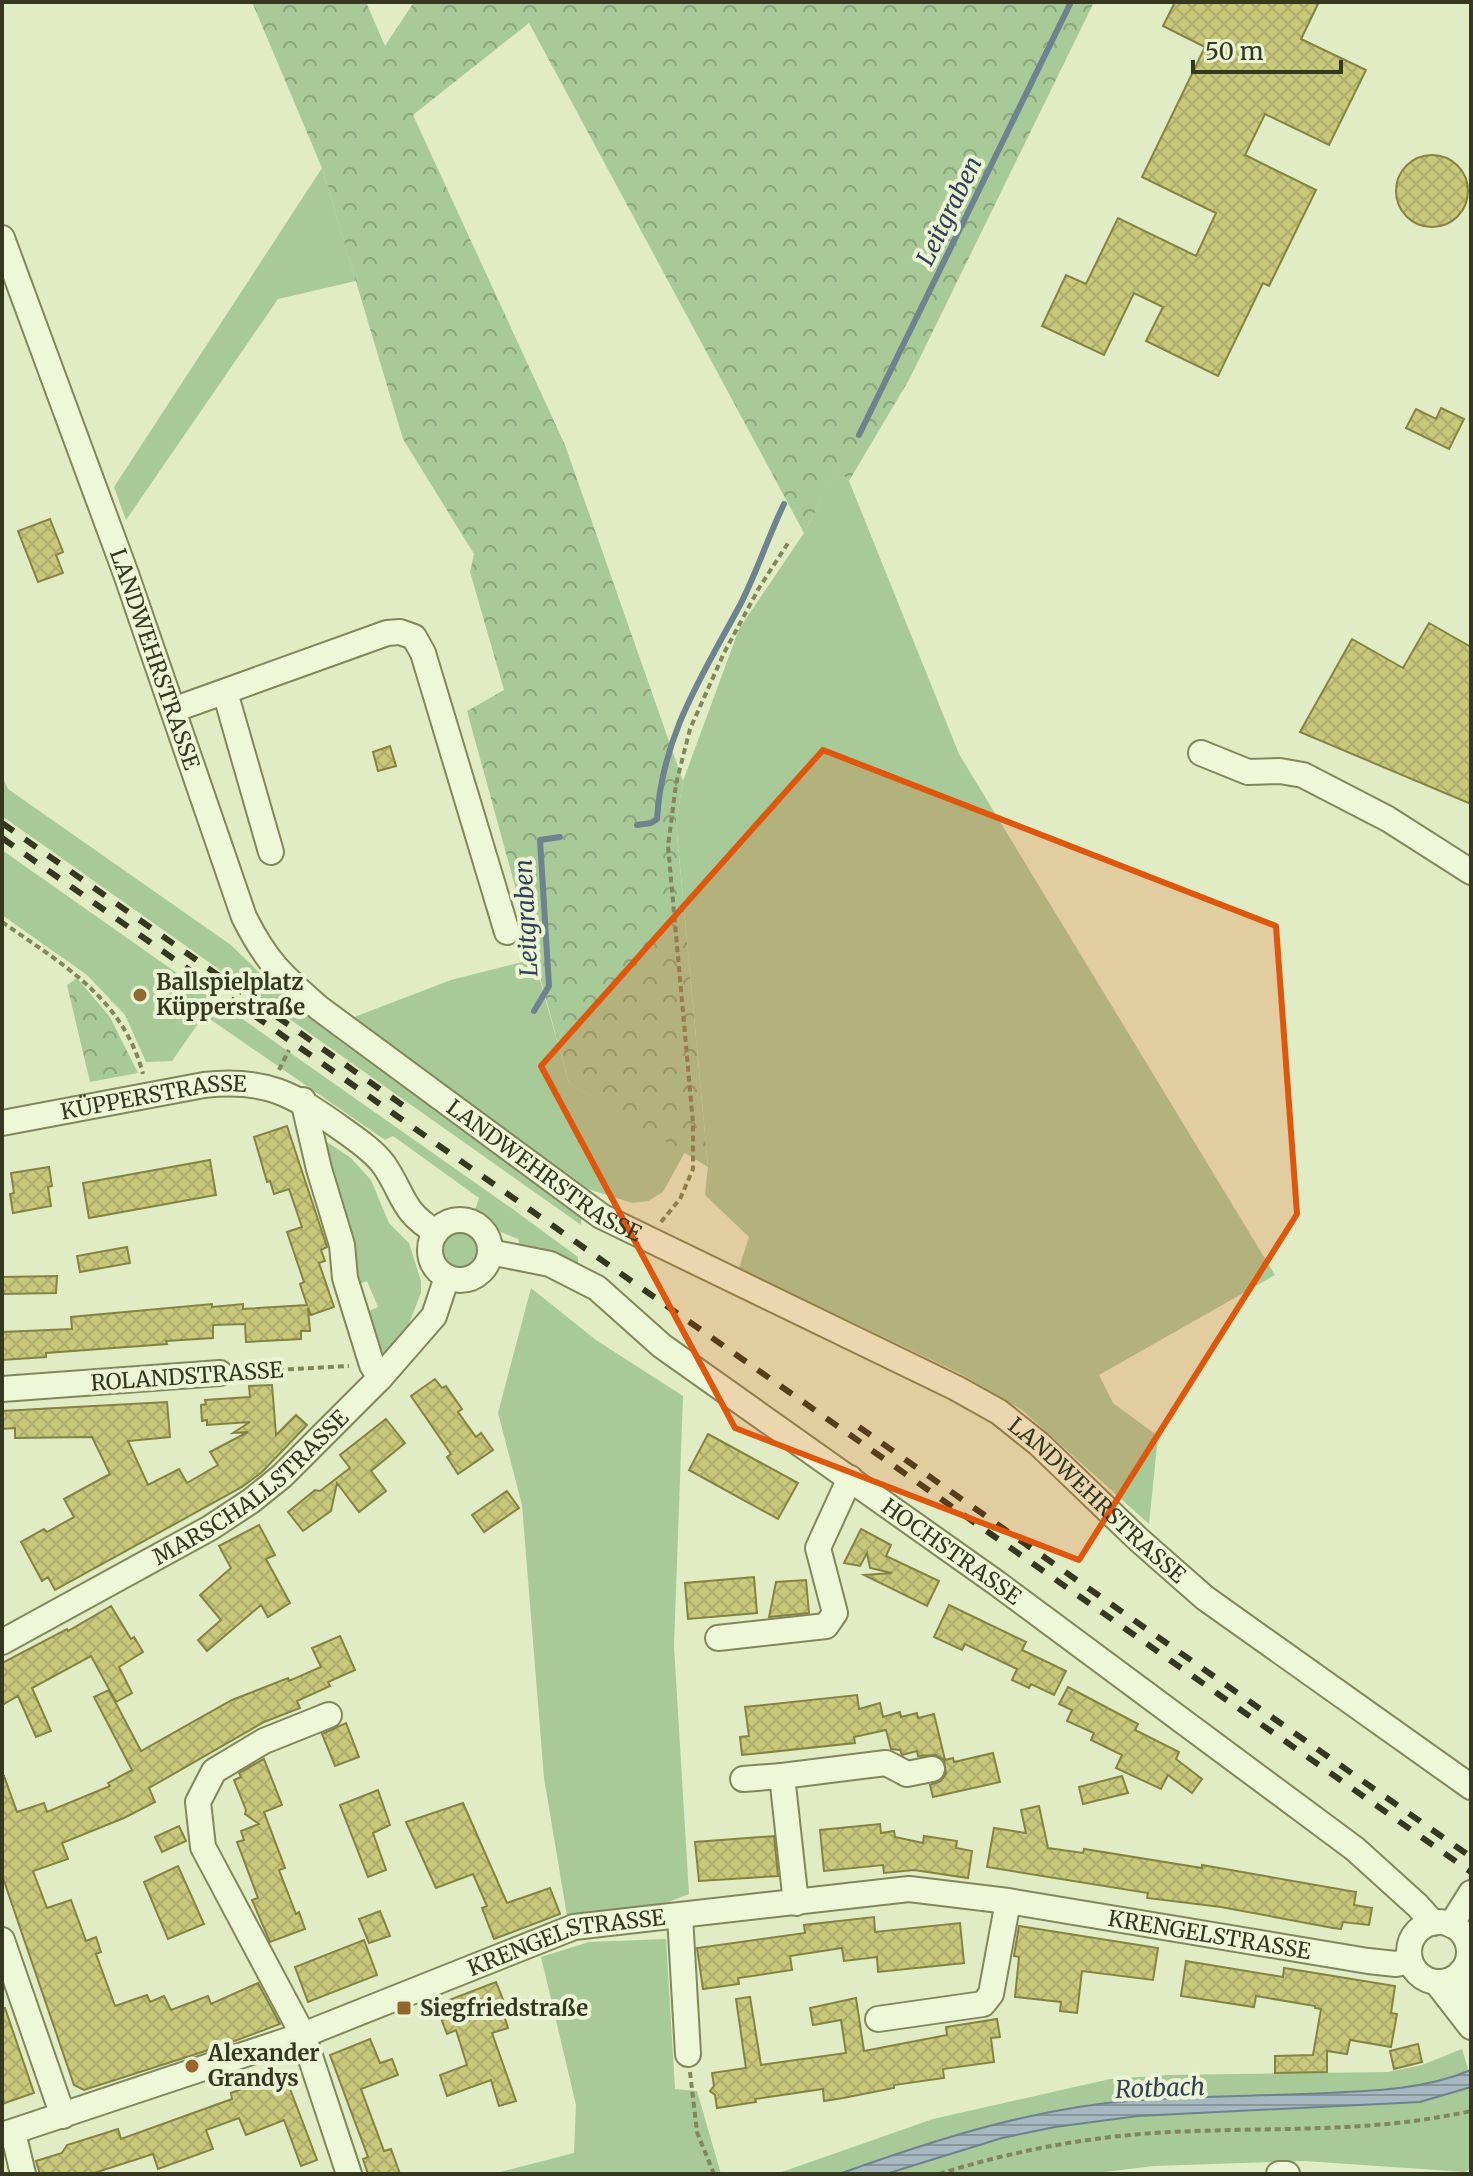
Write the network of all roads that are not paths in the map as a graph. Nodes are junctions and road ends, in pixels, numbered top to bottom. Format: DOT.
graph roads {
  1 [pos="2,238"];
  2 [pos="225,692"];
  3 [pos="173,710"];
  4 [pos="1201,753"];
  5 [pos="271,852"];
  6 [pos="1471,872"];
  7 [pos="507,932"];
  8 [pos="303,1100"];
  9 [pos="2,1123"];
  10 [pos="436,1232"];
  11 [pos="490,1252"];
  12 [pos="447,1277"];
  13 [pos="376,1372"];
  14 [pos="220,1373"];
  15 [pos="2,1389"];
  16 [pos="850,1478"];
  17 [pos="718,1638"];
  18 [pos="2,1642"];
  19 [pos="329,1715"];
  20 [pos="932,1769"];
  21 [pos="782,1776"];
  22 [pos="743,1779"];
  23 [pos="1471,1787"];
  24 [pos="1393,1885"];
  25 [pos="1471,1893"];
  26 [pos="1008,1901"];
  27 [pos="796,1903"];
  28 [pos="680,1916"];
  29 [pos="1442,1924"];
  30 [pos="2,1940"];
  31 [pos="1411,1949"];
  32 [pos="1461,1972"];
  33 [pos="1436,1982"];
  34 [pos="1471,2000"];
  35 [pos="878,2019"];
  36 [pos="1471,2027"];
  37 [pos="303,2035"];
  38 [pos="688,2054"];
  39 [pos="63,2116"];
  40 [pos="7,2133"];
  41 [pos="23,2174"];
  42 [pos="349,2174"];
  43 [pos="1279,2174"];
  44 [pos="1287,2174"];
  1 -- 3 [label="street, LANDWEHRSTRASSE"];
  2 -- 3 [label="street"];
  2 -- 5 [label="street"];
  2 -- 7 [label="street"];
  3 -- 23 [label="street, LANDWEHRSTRASSE"];
  4 -- 6 [label="street"];
  8 -- 9 [label="street, KÜPPERSTRASSE"];
  8 -- 10 [label="street, KÜPPERSTRASSE"];
  8 -- 13 [label="street"];
  10 -- 11 [label="street"];
  10 -- 12 [label="street"];
  11 -- 12 [label="street"];
  11 -- 16 [label="street, HOCHSTRASSE"];
  12 -- 13 [label="street, MARSCHALLSTRASSE"];
  13 -- 18 [label="street, MARSCHALLSTRASSE"];
  14 -- 15 [label="street, ROLANDSTRASSE"];
  16 -- 17 [label="street"];
  16 -- 24 [label="street, HOCHSTRASSE"];
  19 -- 37 [label="street"];
  20 -- 21 [label="street"];
  21 -- 22 [label="street"];
  21 -- 27 [label="street"];
  24 -- 29 [label="street, HOCHSTRASSE"];
  24 -- 31 [label="street, HOCHSTRASSE"];
  25 -- 29 [label="street"];
  26 -- 27 [label="street, KRENGELSTRASSE"];
  26 -- 31 [label="street, KRENGELSTRASSE"];
  26 -- 35 [label="street"];
  27 -- 28 [label="street, KRENGELSTRASSE"];
  28 -- 37 [label="street, KRENGELSTRASSE"];
  28 -- 38 [label="street"];
  29 -- 31 [label="street"];
  29 -- 32 [label="street"];
  30 -- 39 [label="street"];
  31 -- 33 [label="street"];
  32 -- 33 [label="street"];
  32 -- 34 [label="street"];
  33 -- 36 [label="street"];
  37 -- 39 [label="street, KRENGELSTRASSE"];
  37 -- 42 [label="street"];
  39 -- 40 [label="street, KRENGELSTRASSE"];
  40 -- 41 [label="street, KRENGELSTRASSE"];
  43 -- 44 [label="street"];
}
